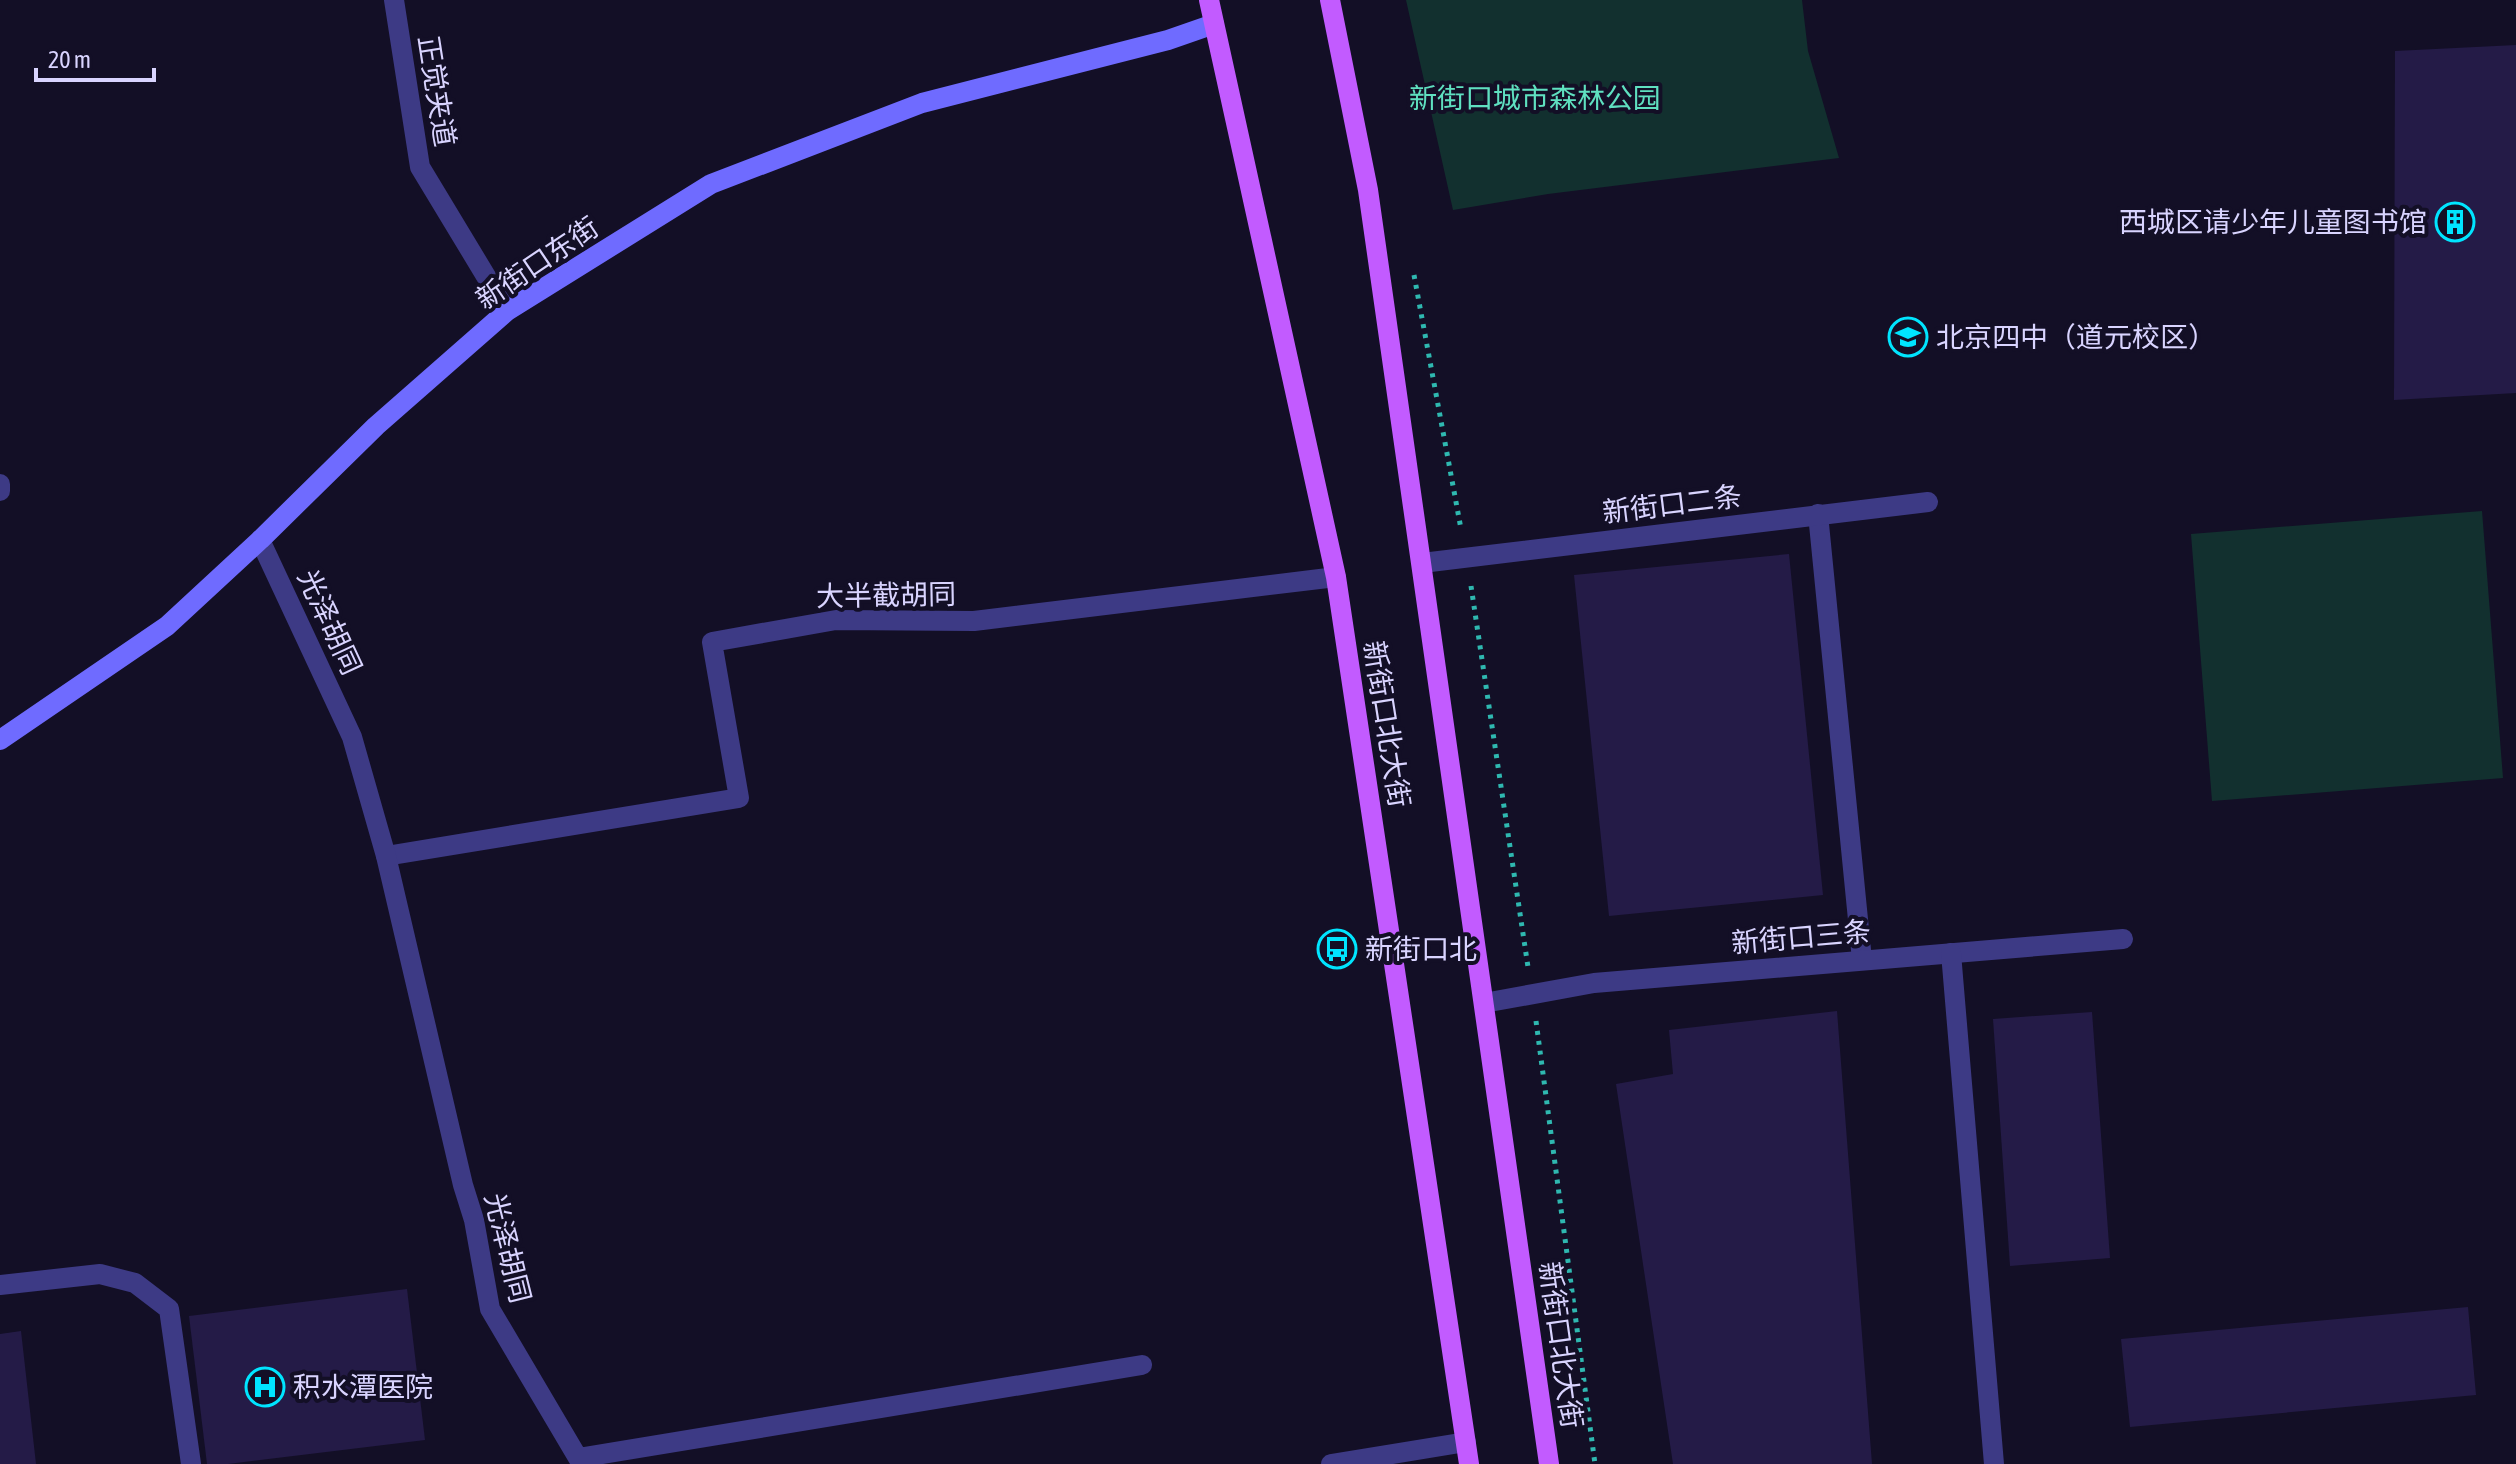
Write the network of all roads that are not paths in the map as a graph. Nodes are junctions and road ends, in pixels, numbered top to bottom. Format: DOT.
graph roads {
  1 [pos="394,0"];
  2 [pos="1209,0"];
  3 [pos="1330,0"];
  4 [pos="1214,24"];
  5 [pos="507,311"];
  6 [pos="0,484"];
  7 [pos="0,491"];
  8 [pos="1928,502"];
  9 [pos="1818,514"];
  10 [pos="260,540"];
  11 [pos="1422,563"];
  12 [pos="1336,577"];
  13 [pos="0,740"];
  14 [pos="386,856"];
  15 [pos="2123,939"];
  16 [pos="1951,953"];
  17 [pos="1862,960"];
  18 [pos="1484,1003"];
  19 [pos="0,1285"];
  20 [pos="1142,1365"];
  21 [pos="1466,1442"];
  22 [pos="191,1464"];
  23 [pos="1331,1464"];
  24 [pos="1469,1464"];
  25 [pos="1549,1464"];
  26 [pos="1994,1464"];
  1 -- 5 [label="street, 正觉夹道"];
  2 -- 4 [label="main road, 新街口北大街"];
  3 -- 11 [label="main road, 新街口北大街"];
  4 -- 5 [label="street, 新街口东街"];
  4 -- 12 [label="main road, 新街口北大街"];
  5 -- 10 [label="street, 新街口东街"];
  6 -- 7 [label="street"];
  8 -- 9 [label="street, 新街口二条"];
  9 -- 11 [label="street, 新街口二条"];
  9 -- 17 [label="street"];
  10 -- 13 [label="street, 新街口东街"];
  10 -- 14 [label="street, 光泽胡同"];
  11 -- 18 [label="main road, 新街口北大街"];
  12 -- 14 [label="street, 大半截胡同"];
  12 -- 21 [label="main road, 新街口北大街"];
  14 -- 20 [label="street, 光泽胡同"];
  15 -- 16 [label="street, 新街口三条"];
  16 -- 17 [label="street, 新街口三条"];
  16 -- 26 [label="street"];
  17 -- 18 [label="street, 新街口三条"];
  18 -- 25 [label="main road, 新街口北大街"];
  19 -- 22 [label="street"];
  21 -- 23 [label="street"];
  21 -- 24 [label="main road, 新街口北大街"];
}
